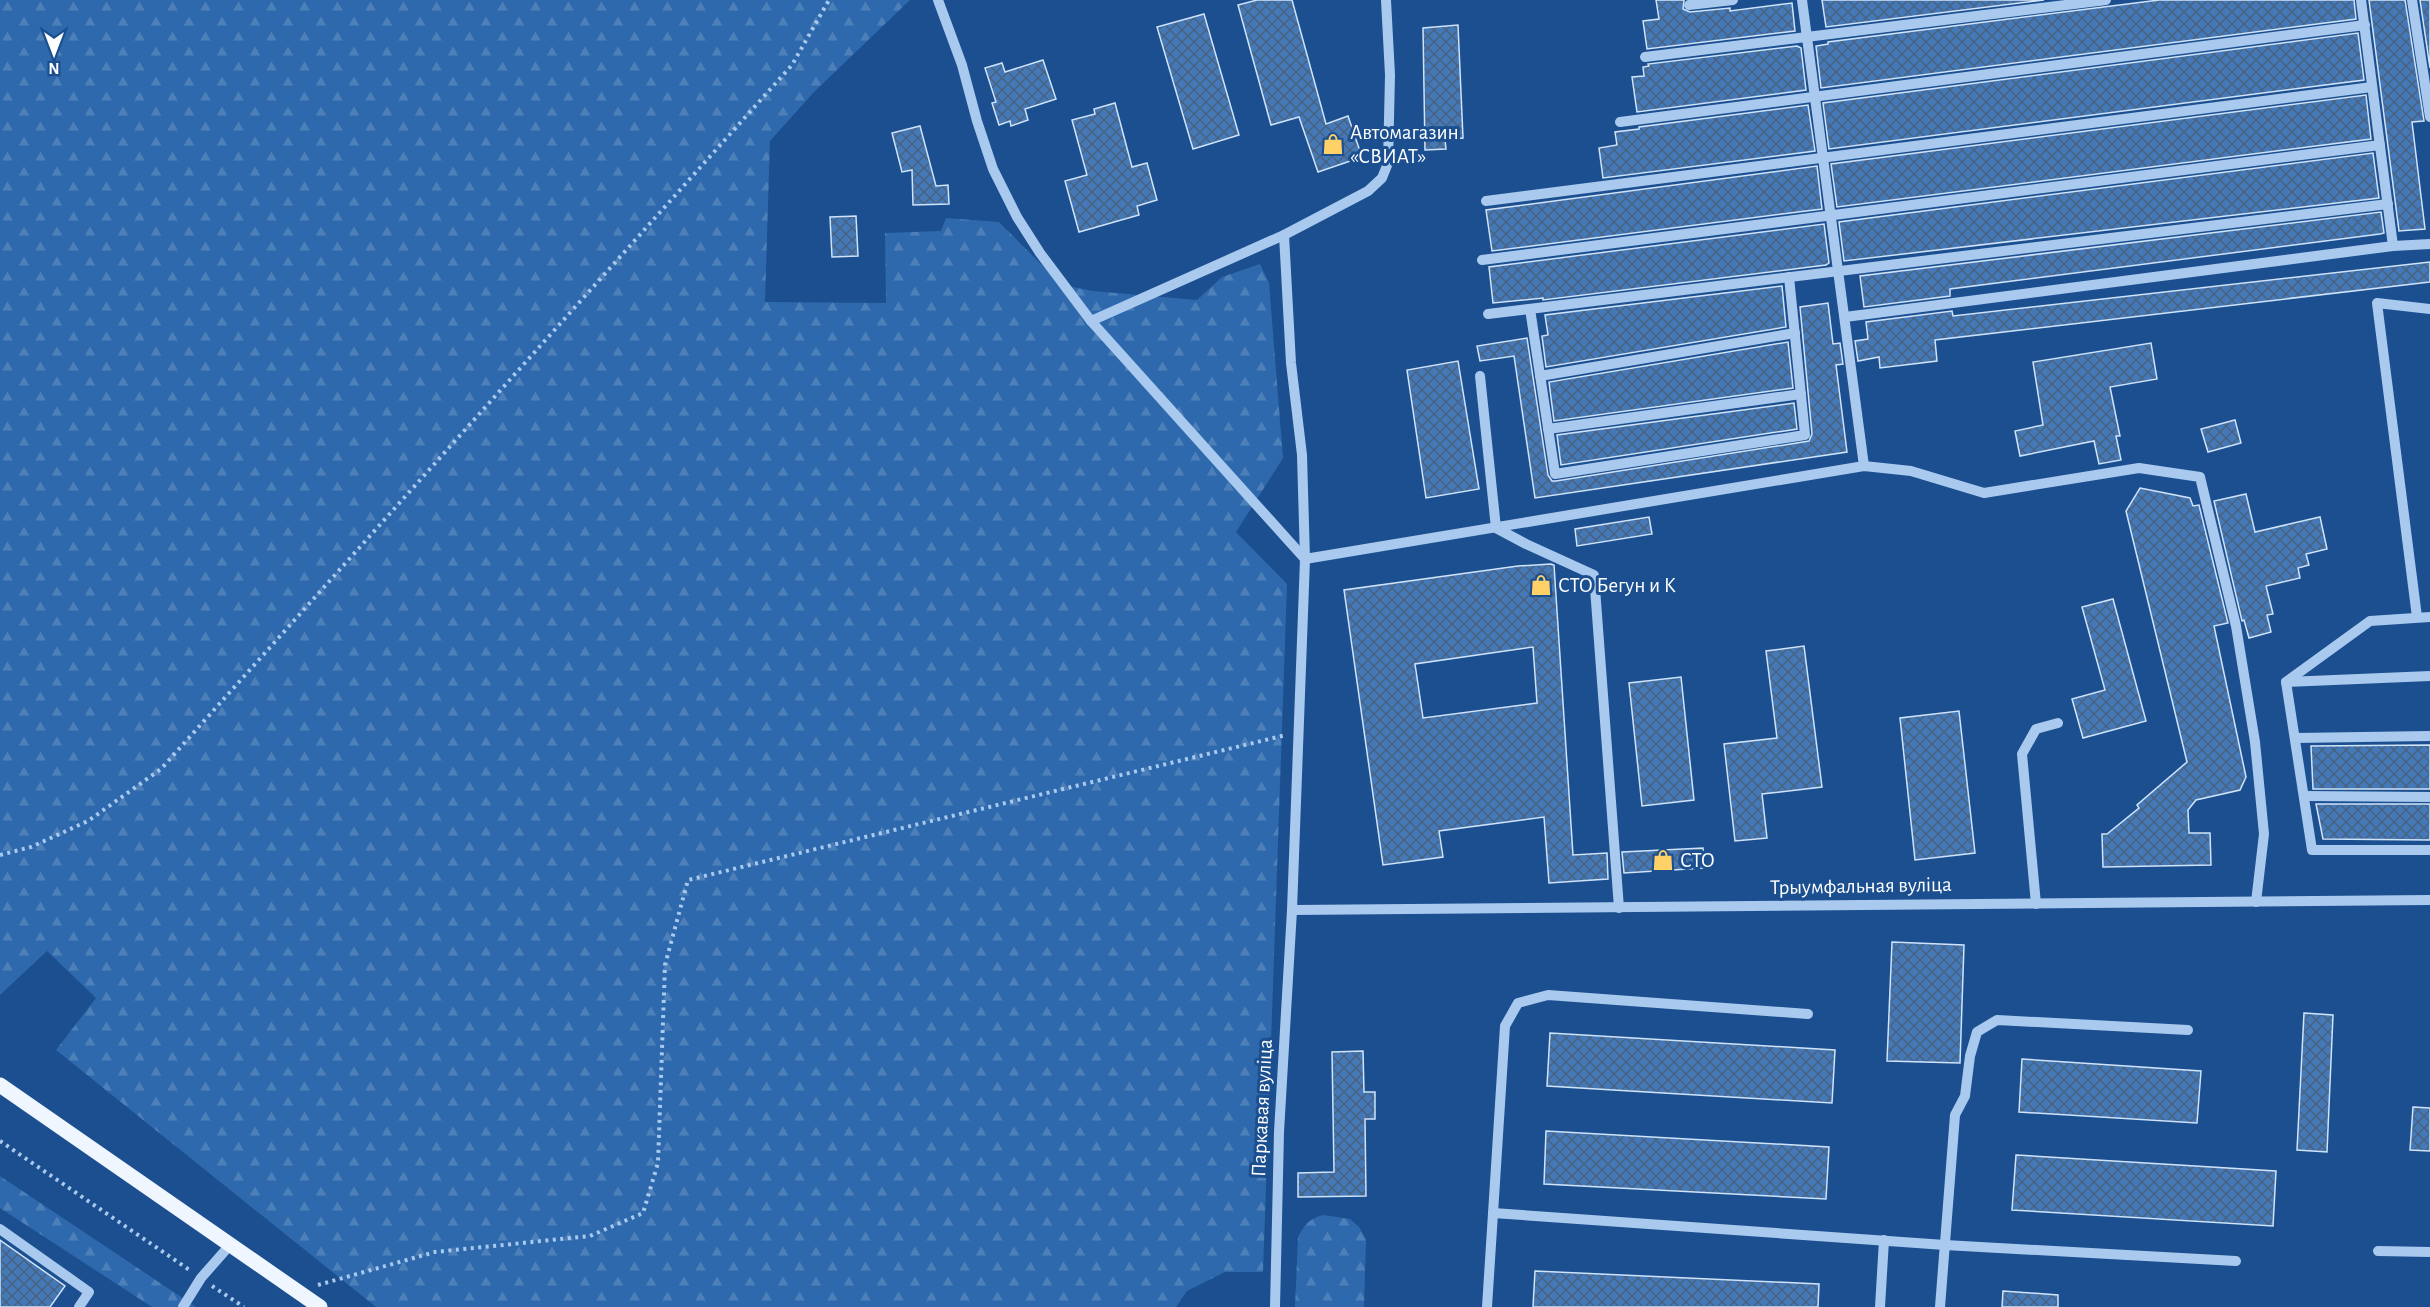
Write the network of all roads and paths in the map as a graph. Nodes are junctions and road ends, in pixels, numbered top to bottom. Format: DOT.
graph roads {
  1 [pos="829,0"];
  2 [pos="938,0"];
  3 [pos="1386,0"];
  4 [pos="1733,0"];
  5 [pos="1802,0"];
  6 [pos="2106,0"];
  7 [pos="2361,0"];
  8 [pos="2412,0"];
  9 [pos="1689,5"];
  10 [pos="2365,26"];
  11 [pos="1807,37"];
  12 [pos="1646,57"];
  13 [pos="2372,87"];
  14 [pos="1815,97"];
  15 [pos="2430,117"];
  16 [pos="1620,122"];
  17 [pos="2380,145"];
  18 [pos="1823,158"];
  19 [pos="1486,201"];
  20 [pos="2388,204"];
  21 [pos="1831,215"];
  22 [pos="1284,235"];
  23 [pos="2430,244"];
  24 [pos="2393,246"];
  25 [pos="1482,260"];
  26 [pos="1838,271"];
  27 [pos="1790,277"];
  28 [pos="1530,309"];
  29 [pos="2430,309"];
  30 [pos="1488,314"];
  31 [pos="1845,317"];
  32 [pos="1091,321"];
  33 [pos="1795,333"];
  34 [pos="1480,376"];
  35 [pos="1540,376"];
  36 [pos="1801,394"];
  37 [pos="1548,429"];
  38 [pos="1864,466"];
  39 [pos="1496,528"];
  40 [pos="1305,559"];
  41 [pos="2417,617"];
  42 [pos="2430,617"];
  43 [pos="2430,676"];
  44 [pos="2286,681"];
  45 [pos="2058,723"];
  46 [pos="1299,732"];
  47 [pos="2430,736"];
  48 [pos="2295,738"];
  49 [pos="2304,796"];
  50 [pos="2430,797"];
  51 [pos="2430,850"];
  52 [pos="0,855"];
  53 [pos="2430,900"];
  54 [pos="2256,902"];
  55 [pos="2036,904"];
  56 [pos="1619,908"];
  57 [pos="1292,910"];
  58 [pos="1808,1014"];
  59 [pos="2188,1030"];
  60 [pos="0,1085"];
  61 [pos="0,1141"];
  62 [pos="1493,1213"];
  63 [pos="0,1229"];
  64 [pos="1884,1240"];
  65 [pos="230,1245"];
  66 [pos="1945,1245"];
  67 [pos="2379,1251"];
  68 [pos="2430,1252"];
  69 [pos="2236,1261"];
  70 [pos="201,1278"];
  71 [pos="297,1291"];
  72 [pos="79,1307"];
  73 [pos="183,1307"];
  74 [pos="244,1307"];
  75 [pos="320,1307"];
  76 [pos="1275,1307"];
  77 [pos="1487,1307"];
  78 [pos="1880,1307"];
  79 [pos="1940,1307"];
  1 -- 52 [label="path"];
  2 -- 32 [label="street"];
  3 -- 22 [label="street"];
  4 -- 9 [label="street"];
  5 -- 11 [label="street"];
  6 -- 11 [label="street"];
  7 -- 10 [label="street"];
  8 -- 15 [label="street"];
  10 -- 13 [label="street"];
  10 -- 14 [label="street"];
  11 -- 12 [label="street"];
  11 -- 14 [label="street"];
  13 -- 17 [label="street"];
  13 -- 18 [label="street"];
  14 -- 16 [label="street"];
  14 -- 18 [label="street"];
  17 -- 20 [label="street"];
  17 -- 21 [label="street"];
  18 -- 19 [label="street"];
  18 -- 21 [label="street"];
  20 -- 24 [label="street"];
  20 -- 26 [label="street"];
  21 -- 25 [label="street"];
  21 -- 26 [label="street"];
  22 -- 32 [label="street"];
  22 -- 40 [label="street, Паркавая вуліца"];
  23 -- 24 [label="street"];
  24 -- 31 [label="street"];
  26 -- 27 [label="street"];
  26 -- 31 [label="street"];
  27 -- 28 [label="street"];
  27 -- 33 [label="street"];
  28 -- 30 [label="street"];
  28 -- 35 [label="street"];
  29 -- 41 [label="street"];
  31 -- 38 [label="street"];
  32 -- 40 [label="street"];
  33 -- 35 [label="street"];
  33 -- 36 [label="street"];
  34 -- 39 [label="street"];
  35 -- 37 [label="street"];
  36 -- 37 [label="street"];
  36 -- 37 [label="street"];
  38 -- 39 [label="street"];
  38 -- 54 [label="street"];
  39 -- 40 [label="street"];
  39 -- 56 [label="street"];
  40 -- 46 [label="street, Паркавая вуліца"];
  41 -- 42 [label="street"];
  41 -- 44 [label="street"];
  43 -- 44 [label="street"];
  44 -- 48 [label="street"];
  45 -- 55 [label="street"];
  46 -- 57 [label="street, Паркавая вуліца"];
  46 -- 71 [label="path"];
  47 -- 48 [label="street"];
  48 -- 49 [label="street"];
  49 -- 50 [label="street"];
  49 -- 51 [label="street"];
  53 -- 54 [label="street, Трыумфальная вуліца"];
  54 -- 55 [label="street, Трыумфальная вуліца"];
  55 -- 56 [label="street, Трыумфальная вуліца"];
  56 -- 57 [label="street, Трыумфальная вуліца"];
  57 -- 76 [label="street, Паркавая вуліца"];
  58 -- 62 [label="street"];
  59 -- 66 [label="street"];
  60 -- 65 [label="main road"];
  61 -- 70 [label="path"];
  62 -- 64 [label="street"];
  62 -- 77 [label="street"];
  63 -- 72 [label="street"];
  64 -- 66 [label="street"];
  64 -- 78 [label="street"];
  65 -- 70 [label="street"];
  65 -- 71 [label="main road"];
  66 -- 69 [label="street"];
  66 -- 79 [label="street"];
  67 -- 68 [label="street"];
  70 -- 73 [label="street"];
  70 -- 74 [label="path"];
  71 -- 75 [label="main road"];
}
